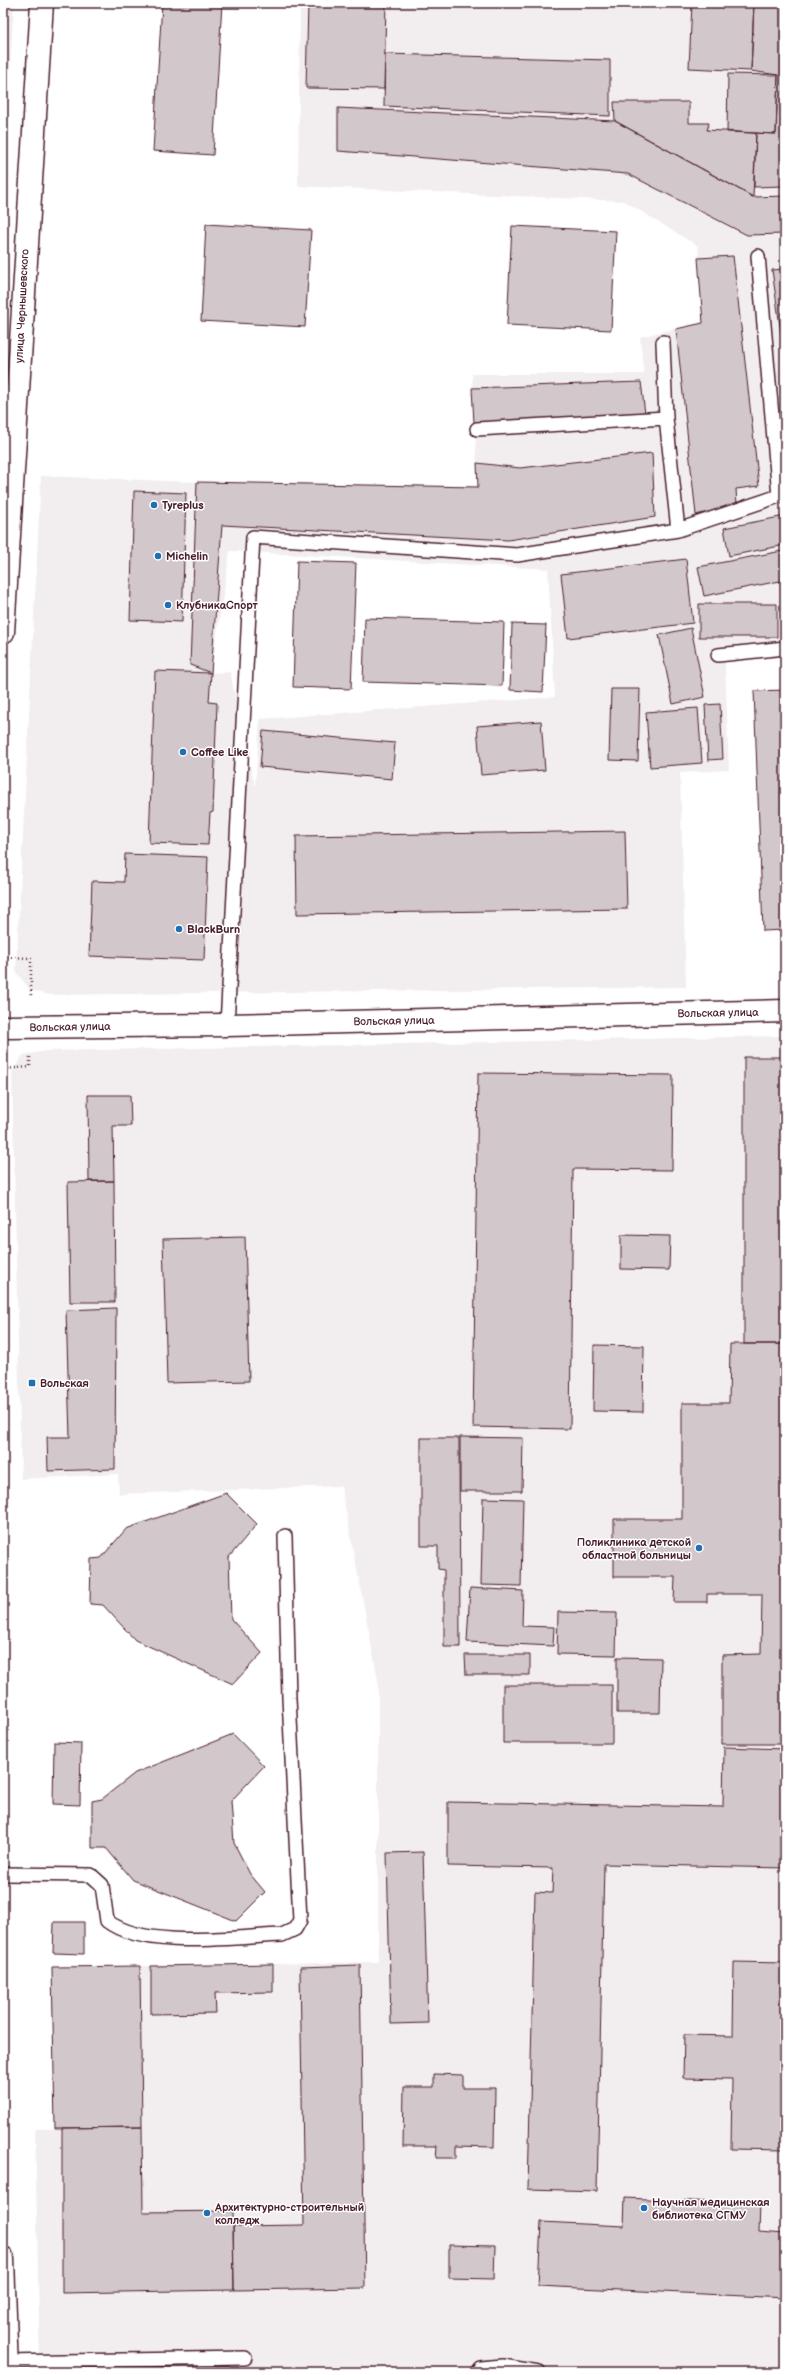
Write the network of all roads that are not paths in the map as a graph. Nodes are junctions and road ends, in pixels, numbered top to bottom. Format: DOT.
graph roads {
  1 [pos="42,3"];
  2 [pos="758,256"];
  3 [pos="663,342"];
  4 [pos="666,418"];
  5 [pos="477,429"];
  6 [pos="678,530"];
  7 [pos="3,632"];
  8 [pos="785,648"];
  9 [pos="718,655"];
  10 [pos="785,1011"];
  11 [pos="227,1025"];
  12 [pos="3,1027"];
  13 [pos="285,1536"];
  14 [pos="3,1874"];
  15 [pos="3,2259"];
  16 [pos="245,2358"];
  17 [pos="5,2365"];
  18 [pos="477,2372"];
  19 [pos="539,2372"];
  1 -- 7 [label="street, улица Чернышевского"];
  2 -- 6 [label="lane"];
  3 -- 4 [label="lane"];
  4 -- 5 [label="lane"];
  4 -- 6 [label="lane"];
  6 -- 11 [label="lane"];
  8 -- 9 [label="lane"];
  10 -- 11 [label="street, Вольская улица"];
  11 -- 12 [label="street, Вольская улица"];
  13 -- 14 [label="lane"];
  15 -- 17 [label="street"];
  16 -- 17 [label="lane"];
  18 -- 19 [label="lane"];
}
